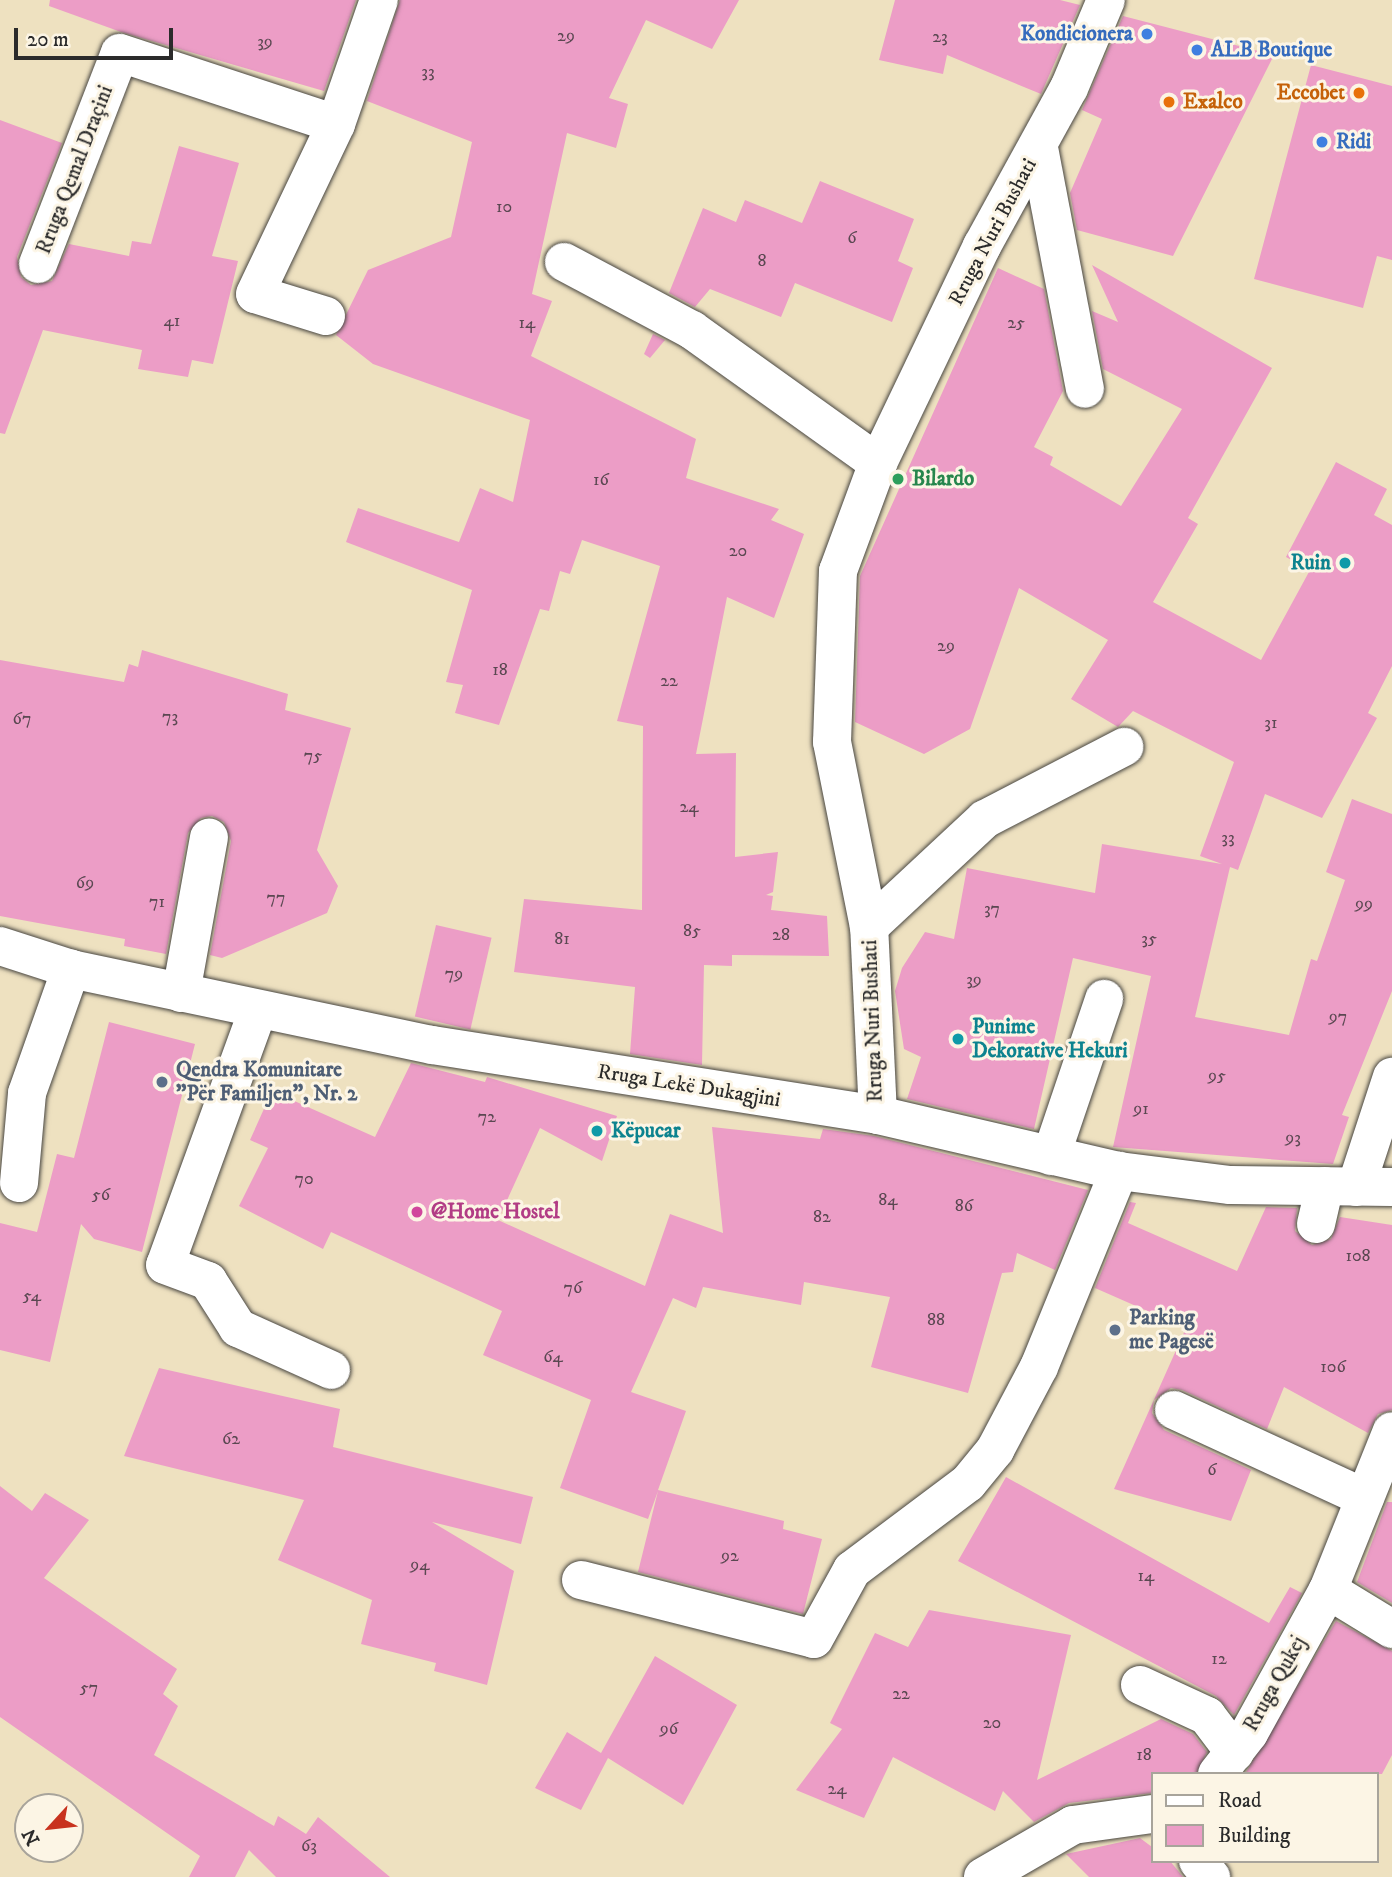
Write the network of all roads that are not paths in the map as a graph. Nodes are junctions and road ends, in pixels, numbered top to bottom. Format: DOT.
graph roads {
  1 [pos="379,0"];
  2 [pos="1106,0"];
  3 [pos="336,124"];
  4 [pos="1039,148"];
  5 [pos="564,262"];
  6 [pos="38,264"];
  7 [pos="326,316"];
  8 [pos="1085,389"];
  9 [pos="878,463"];
  10 [pos="1124,747"];
  11 [pos="209,838"];
  12 [pos="869,927"];
  13 [pos="0,946"];
  14 [pos="71,968"];
  15 [pos="181,993"];
  16 [pos="1104,999"];
  17 [pos="258,1010"];
  18 [pos="1392,1077"];
  19 [pos="878,1115"];
  20 [pos="1051,1156"];
  21 [pos="1119,1171"];
  22 [pos="19,1183"];
  23 [pos="1357,1187"];
  24 [pos="1316,1224"];
  25 [pos="331,1370"];
  26 [pos="1174,1410"];
  27 [pos="1392,1431"];
  28 [pos="1365,1498"];
  29 [pos="581,1580"];
  30 [pos="1328,1590"];
  31 [pos="1392,1629"];
  32 [pos="1140,1685"];
  33 [pos="1226,1763"];
  34 [pos="1150,1814"];
  35 [pos="1200,1863"];
  36 [pos="983,1877"];
  37 [pos="1211,1877"];
  1 -- 3 [label="street"];
  2 -- 4 [label="street, Rruga Nuri Bushati"];
  3 -- 6 [label="street, Rruga Qemal Draçini"];
  3 -- 7 [label="street"];
  4 -- 8 [label="street"];
  4 -- 9 [label="street, Rruga Nuri Bushati"];
  5 -- 9 [label="street"];
  9 -- 12 [label="street, Rruga Nuri Bushati"];
  10 -- 12 [label="street, Rruga Nuri Bushati"];
  11 -- 15 [label="street"];
  12 -- 19 [label="street, Rruga Nuri Bushati"];
  13 -- 14 [label="street, Rruga Lekë Dukagjini"];
  14 -- 15 [label="street, Rruga Lekë Dukagjini"];
  14 -- 22 [label="street"];
  15 -- 17 [label="street, Rruga Lekë Dukagjini"];
  16 -- 20 [label="street"];
  17 -- 19 [label="street, Rruga Lekë Dukagjini"];
  17 -- 25 [label="street"];
  18 -- 23 [label="street"];
  19 -- 20 [label="street, Rruga Lekë Dukagjini"];
  20 -- 21 [label="street, Rruga Lekë Dukagjini"];
  21 -- 23 [label="street, Rruga Lekë Dukagjini"];
  21 -- 29 [label="street"];
  23 -- 24 [label="street"];
  26 -- 28 [label="street"];
  27 -- 28 [label="street, Rruga Qukej"];
  28 -- 30 [label="street, Rruga Qukej"];
  30 -- 31 [label="street"];
  30 -- 33 [label="street, Rruga Qukej"];
  32 -- 33 [label="street"];
  34 -- 36 [label="street"];
  35 -- 37 [label="street"];
}
